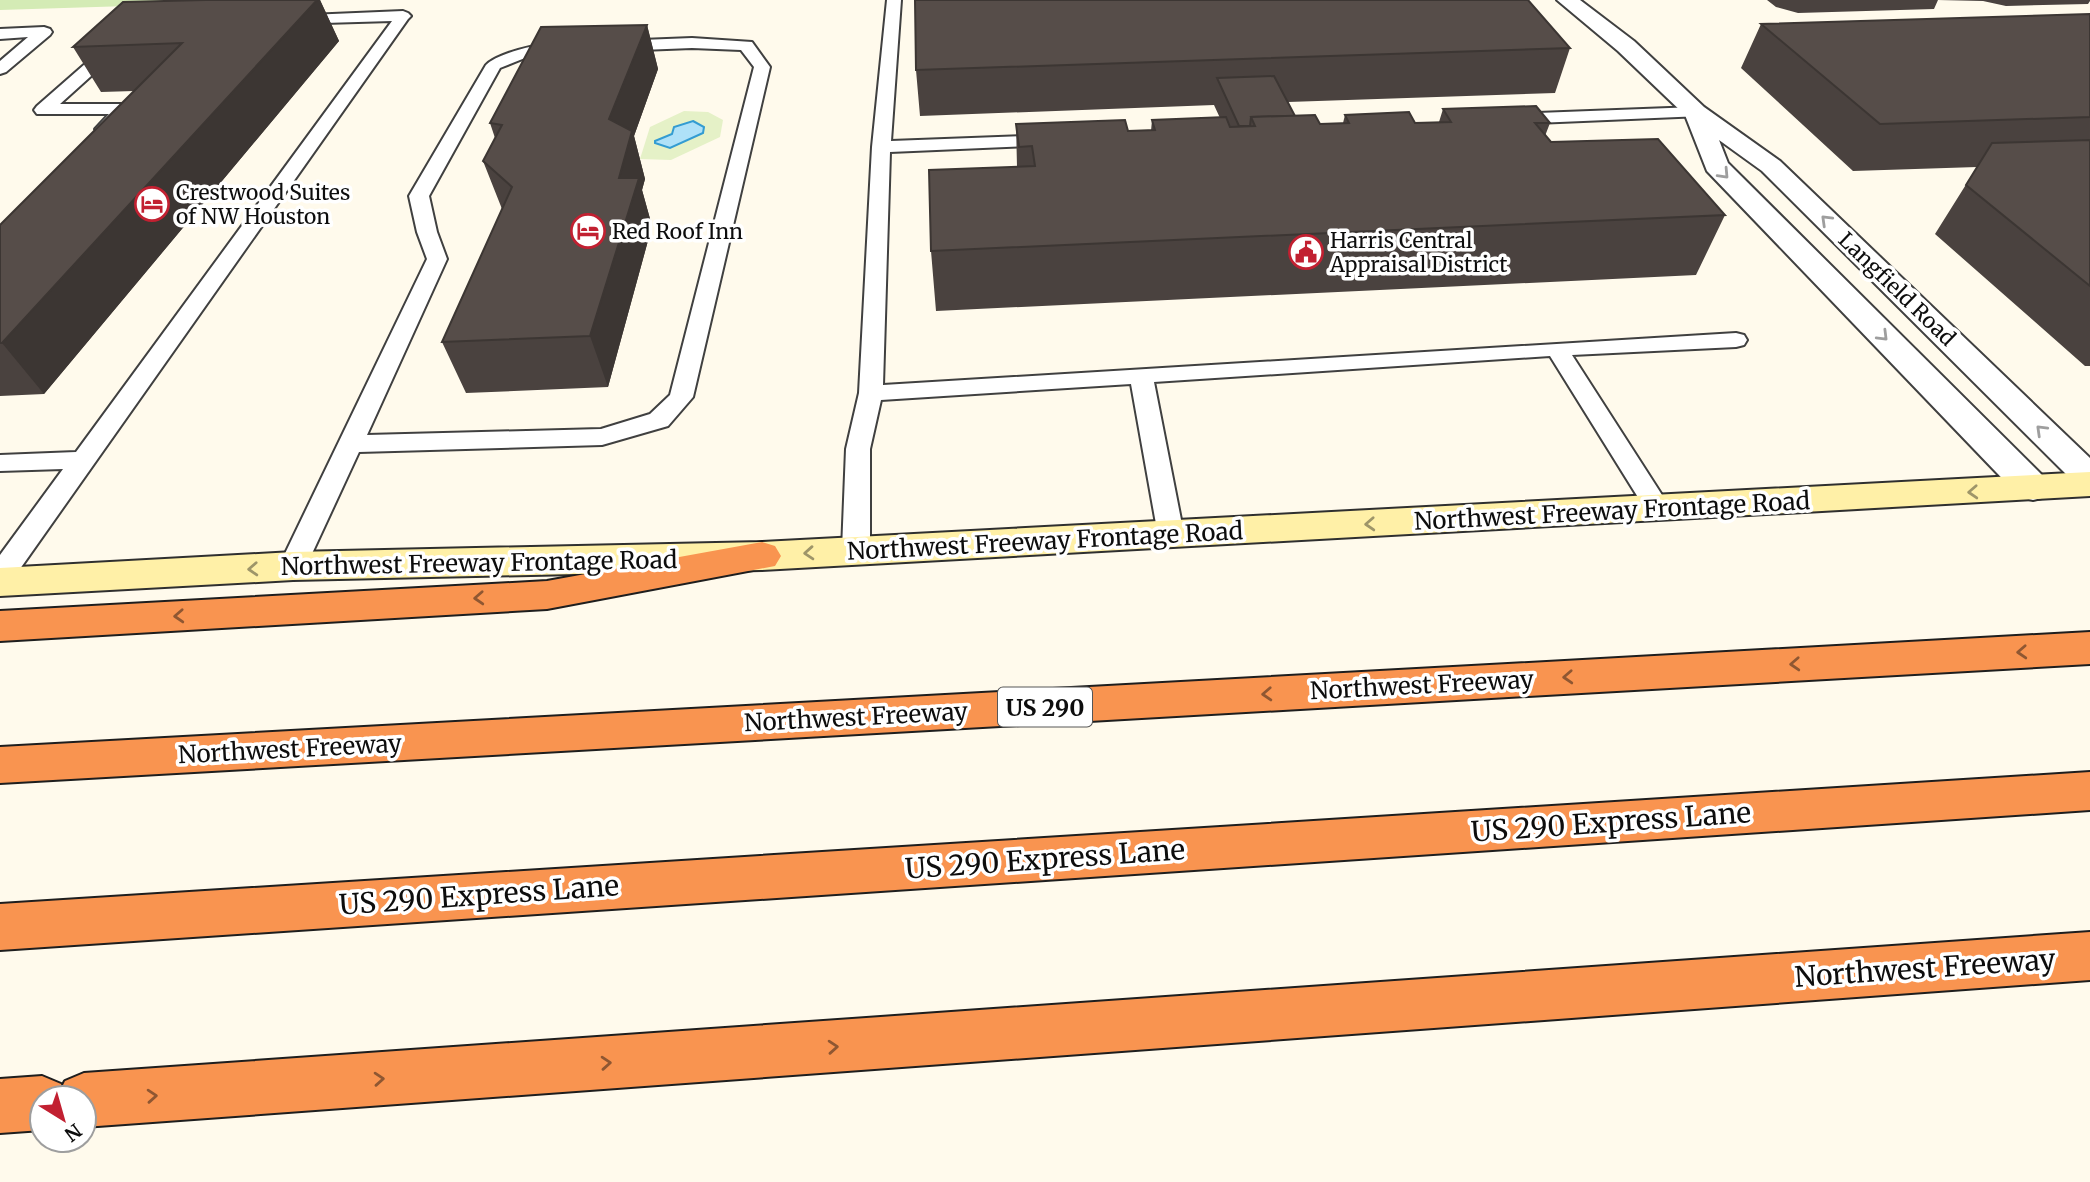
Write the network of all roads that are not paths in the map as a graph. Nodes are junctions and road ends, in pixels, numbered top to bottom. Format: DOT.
graph roads {
  1 [pos="894,0"];
  2 [pos="1567,0"];
  3 [pos="265,20"];
  4 [pos="131,32"];
  5 [pos="0,34"];
  6 [pos="0,69"];
  7 [pos="1539,101"];
  8 [pos="1696,113"];
  9 [pos="1552,117"];
  10 [pos="1497,120"];
  11 [pos="96,138"];
  12 [pos="1073,139"];
  13 [pos="881,147"];
  14 [pos="1736,340"];
  15 [pos="1557,349"];
  16 [pos="1141,376"];
  17 [pos="871,393"];
  18 [pos="351,444"];
  19 [pos="85,460"];
  20 [pos="0,463"];
  21 [pos="2090,478"];
  22 [pos="2090,484"];
  23 [pos="2033,488"];
  24 [pos="1658,509"];
  25 [pos="1171,535"];
  26 [pos="856,550"];
  27 [pos="762,556"];
  28 [pos="293,566"];
  29 [pos="0,576"];
  30 [pos="0,582"];
  31 [pos="0,626"];
  32 [pos="2090,648"];
  33 [pos="0,765"];
  34 [pos="2090,791"];
  35 [pos="0,927"];
  36 [pos="2090,957"];
  37 [pos="98,1099"];
  38 [pos="28,1104"];
  39 [pos="0,1106"];
  1 -- 13 [label="lane"];
  2 -- 8 [label="street, Langfield Road"];
  3 -- 19 [label="lane"];
  4 -- 11 [label="lane"];
  5 -- 6 [label="lane"];
  7 -- 9 [label="lane"];
  8 -- 9 [label="lane"];
  21 -- 8 [label="street, Langfield Road, one-way"];
  8 -- 23 [label="street, Langfield Road, one-way"];
  9 -- 10 [label="lane"];
  12 -- 13 [label="lane"];
  13 -- 17 [label="lane"];
  14 -- 15 [label="lane"];
  15 -- 16 [label="lane"];
  15 -- 24 [label="lane"];
  16 -- 17 [label="lane"];
  16 -- 25 [label="lane"];
  17 -- 26 [label="lane"];
  18 -- 18 [label="lane"];
  18 -- 28 [label="lane"];
  19 -- 20 [label="lane"];
  19 -- 29 [label="lane"];
  22 -- 23 [label="main road, Northwest Freeway Frontage Road"];
  23 -- 24 [label="main road, Northwest Freeway Frontage Road, one-way"];
  24 -- 25 [label="main road, Northwest Freeway Frontage Road, one-way"];
  25 -- 26 [label="main road, Northwest Freeway Frontage Road"];
  26 -- 27 [label="main road, Northwest Freeway Frontage Road, one-way"];
  27 -- 28 [label="main road, Northwest Freeway Frontage Road"];
  27 -- 31 [label="highway, one-way"];
  28 -- 30 [label="main road, Northwest Freeway Frontage Road, one-way"];
  32 -- 33 [label="highway, Northwest Freeway / US 290, one-way"];
  34 -- 35 [label="highway, US 290 Express Lane"];
  37 -- 36 [label="highway, Northwest Freeway, one-way"];
  38 -- 39 [label="highway"];
}
